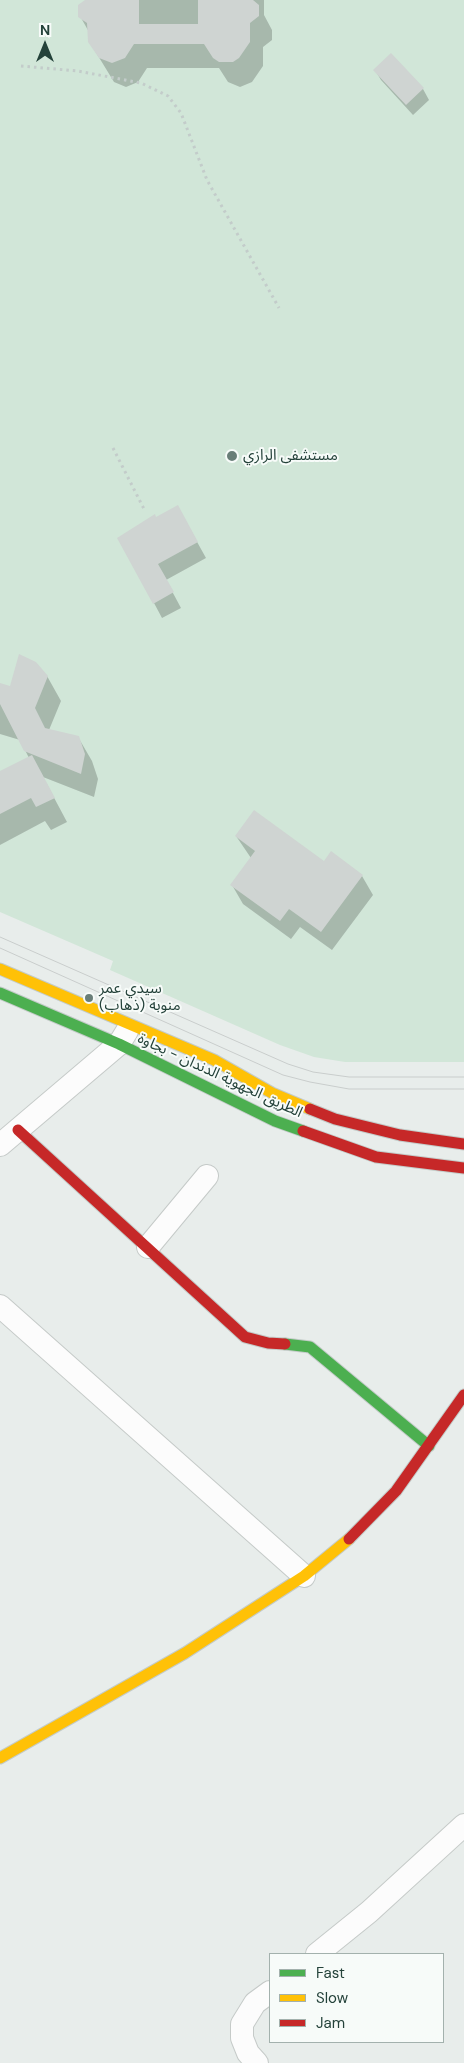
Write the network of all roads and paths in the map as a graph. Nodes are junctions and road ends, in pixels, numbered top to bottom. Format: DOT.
graph roads {
  1 [pos="21,66"];
  2 [pos="278,308"];
  3 [pos="113,448"];
  4 [pos="144,509"];
  5 [pos="0,969"];
  6 [pos="0,993"];
  7 [pos="130,1026"];
  8 [pos="118,1044"];
  9 [pos="18,1130"];
  10 [pos="464,1144"];
  11 [pos="0,1145"];
  12 [pos="464,1168"];
  13 [pos="207,1176"];
  14 [pos="148,1247"];
  15 [pos="0,1306"];
  16 [pos="464,1396"];
  17 [pos="429,1446"];
  18 [pos="304,1576"];
  19 [pos="0,1758"];
  20 [pos="464,1825"];
  21 [pos="319,1953"];
  22 [pos="269,1993"];
  23 [pos="257,2063"];
  1 -- 2 [label="path"];
  3 -- 4 [label="path"];
  5 -- 7 [label="street, الطريق الجهوية الدندان - بجاوة"];
  6 -- 8 [label="street, الطريق الجهوية الدندان - بجاوة"];
  7 -- 8 [label="street"];
  7 -- 10 [label="street, الطريق الجهوية الدندان - بجاوة"];
  8 -- 9 [label="street"];
  8 -- 12 [label="street, الطريق الجهوية الدندان - بجاوة"];
  9 -- 11 [label="street"];
  9 -- 14 [label="street"];
  13 -- 14 [label="street"];
  14 -- 17 [label="street"];
  15 -- 18 [label="street"];
  16 -- 17 [label="street"];
  17 -- 18 [label="street"];
  18 -- 19 [label="street"];
  20 -- 21 [label="street"];
  22 -- 23 [label="street"];
}
